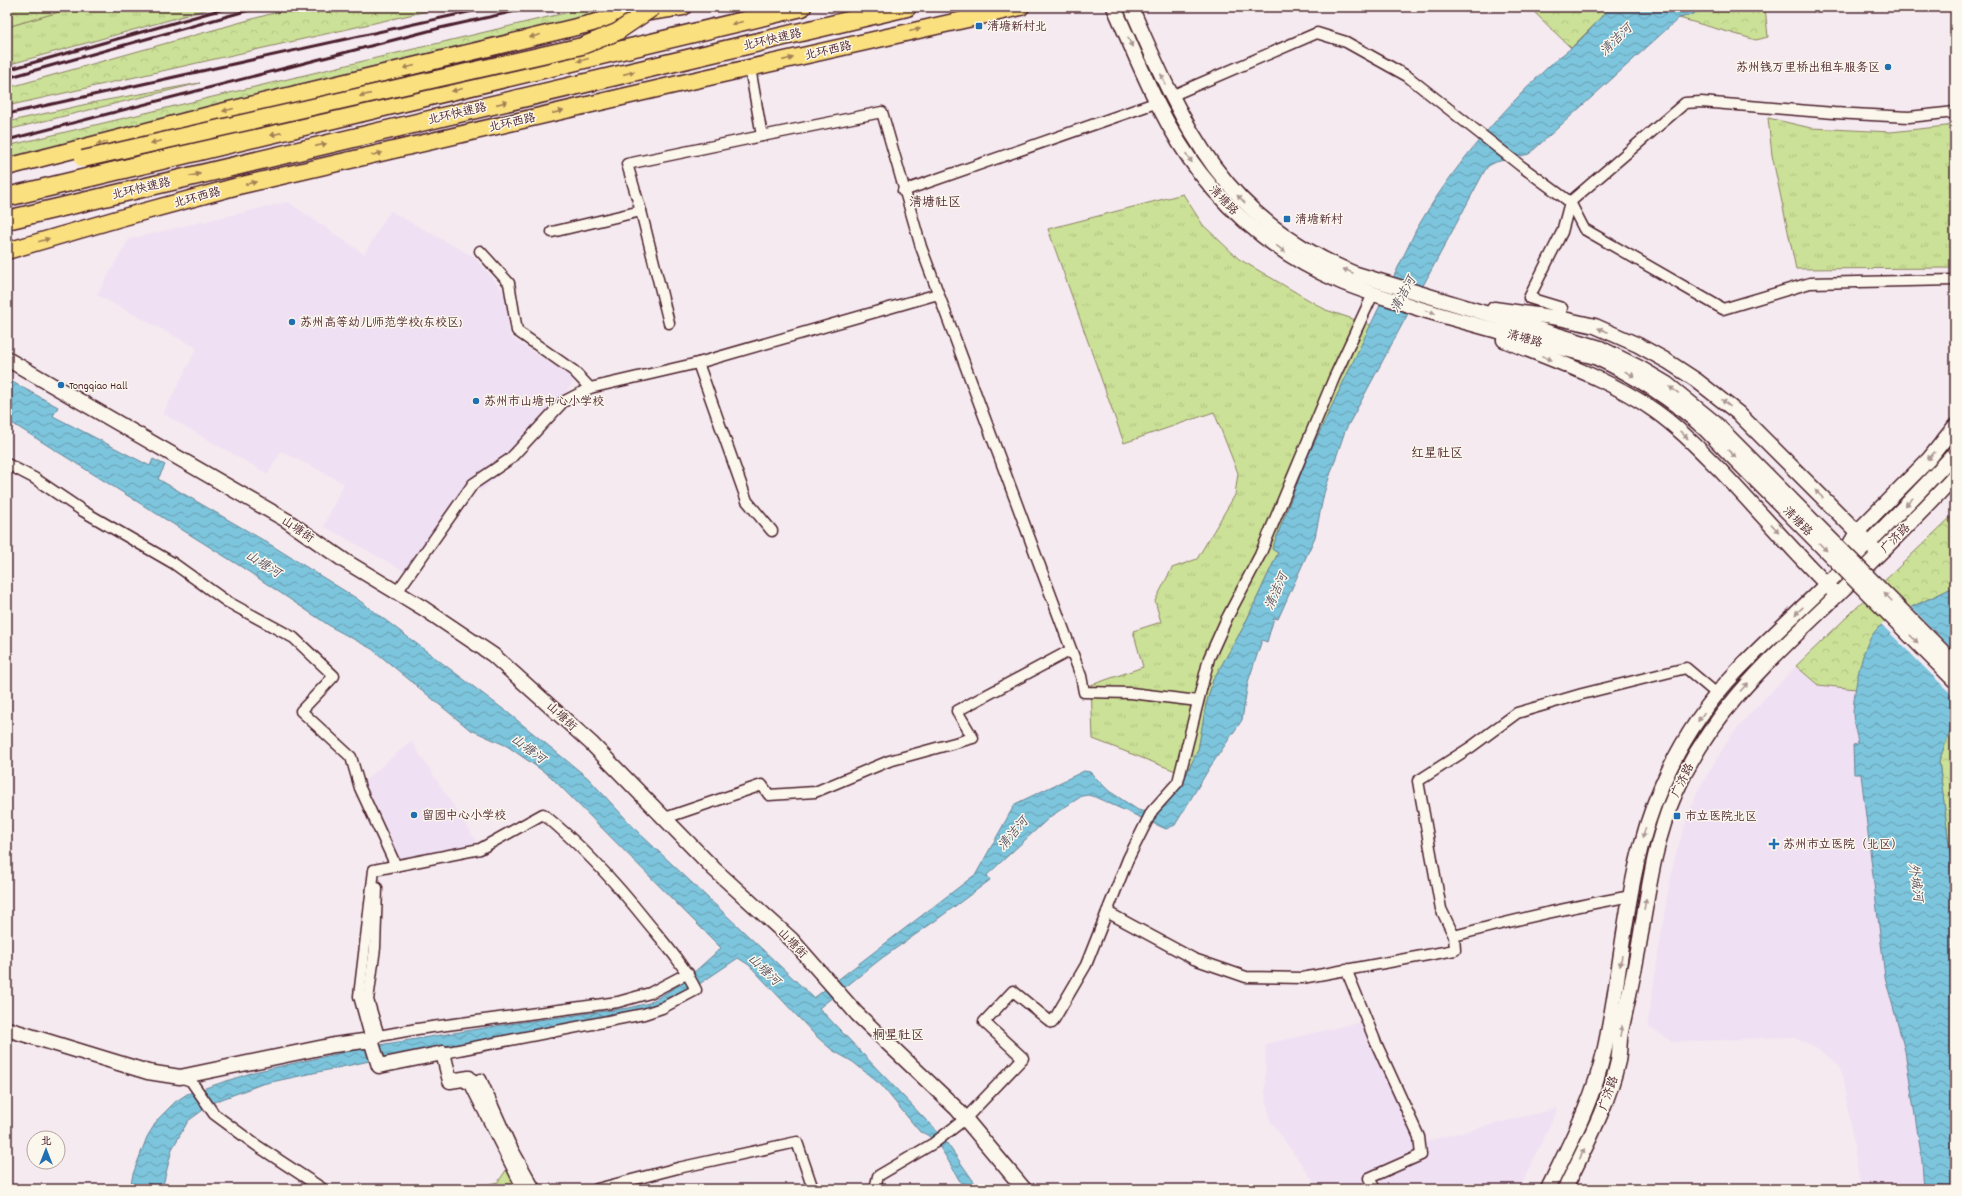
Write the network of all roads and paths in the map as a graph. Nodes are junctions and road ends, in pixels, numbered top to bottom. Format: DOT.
graph roads {
  1 [pos="654,7"];
  2 [pos="683,7"];
  3 [pos="802,7"];
  4 [pos="907,7"];
  5 [pos="1021,7"];
  6 [pos="1114,7"];
  7 [pos="1131,7"];
  8 [pos="750,68"];
  9 [pos="1171,96"];
  10 [pos="1158,102"];
  11 [pos="1955,112"];
  12 [pos="762,136"];
  13 [pos="7,167"];
  14 [pos="7,175"];
  15 [pos="903,191"];
  16 [pos="117,193"];
  17 [pos="7,197"];
  18 [pos="1570,202"];
  19 [pos="641,211"];
  20 [pos="7,220"];
  21 [pos="7,232"];
  22 [pos="552,232"];
  23 [pos="7,251"];
  24 [pos="480,251"];
  25 [pos="1955,280"];
  26 [pos="1380,291"];
  27 [pos="938,294"];
  28 [pos="1417,300"];
  29 [pos="1452,303"];
  30 [pos="1446,317"];
  31 [pos="1559,318"];
  32 [pos="669,323"];
  33 [pos="1597,353"];
  34 [pos="7,359"];
  35 [pos="698,363"];
  36 [pos="590,388"];
  37 [pos="1955,426"];
  38 [pos="1955,453"];
  39 [pos="7,464"];
  40 [pos="1954,478"];
  41 [pos="772,531"];
  42 [pos="1856,532"];
  43 [pos="1868,543"];
  44 [pos="1878,554"];
  45 [pos="1827,584"];
  46 [pos="397,592"];
  47 [pos="1838,595"];
  48 [pos="1072,650"];
  49 [pos="1955,664"];
  50 [pos="1955,681"];
  51 [pos="1718,695"];
  52 [pos="1198,701"];
  53 [pos="665,818"];
  54 [pos="396,866"];
  55 [pos="377,876"];
  56 [pos="1631,896"];
  57 [pos="1107,912"];
  58 [pos="1454,936"];
  59 [pos="1346,970"];
  60 [pos="688,974"];
  61 [pos="7,1029"];
  62 [pos="374,1040"];
  63 [pos="446,1056"];
  64 [pos="185,1080"];
  65 [pos="965,1119"];
  66 [pos="872,1188"];
  67 [pos="324,1189"];
  68 [pos="525,1189"];
  69 [pos="535,1189"];
  70 [pos="597,1189"];
  71 [pos="812,1189"];
  72 [pos="1024,1189"];
  73 [pos="1375,1189"];
  74 [pos="1548,1189"];
  75 [pos="1565,1189"];
  1 -- 14 [label="main road, one-way, bridge"];
  2 -- 13 [label="main road, one-way"];
  3 -- 17 [label="highway, 北环快速路, one-way"];
  16 -- 4 [label="highway, 北环快速路, one-way"];
  8 -- 5 [label="main road, 北环西路, one-way"];
  6 -- 10 [label="main road, 清塘路, one-way"];
  9 -- 7 [label="main road, 清塘路, one-way"];
  8 -- 12 [label="street"];
  23 -- 8 [label="main road, 北环西路, one-way"];
  9 -- 18 [label="street"];
  26 -- 9 [label="main road, 清塘路, one-way"];
  10 -- 15 [label="street"];
  10 -- 26 [label="main road, 清塘路, one-way"];
  11 -- 18 [label="street"];
  12 -- 15 [label="street"];
  12 -- 19 [label="street"];
  15 -- 27 [label="street"];
  16 -- 20 [label="highway, 北环快速路"];
  16 -- 21 [label="highway"];
  18 -- 25 [label="street"];
  18 -- 31 [label="street"];
  19 -- 22 [label="street"];
  19 -- 32 [label="street"];
  24 -- 36 [label="street"];
  26 -- 28 [label="main road, 清塘路"];
  26 -- 52 [label="street"];
  27 -- 35 [label="street"];
  27 -- 48 [label="street"];
  28 -- 29 [label="main road, 清塘路"];
  28 -- 30 [label="main road, 清塘路, one-way"];
  29 -- 31 [label="main road"];
  29 -- 33 [label="main road, 清塘路"];
  30 -- 33 [label="main road, 清塘路"];
  30 -- 45 [label="main road, one-way"];
  42 -- 31 [label="main road, one-way"];
  49 -- 33 [label="main road, 清塘路, one-way, bridge"];
  33 -- 50 [label="main road, 清塘路, one-way, bridge"];
  34 -- 46 [label="main road, 山塘街"];
  35 -- 36 [label="street"];
  35 -- 41 [label="street"];
  36 -- 46 [label="street"];
  37 -- 42 [label="main road, 广济路, one-way"];
  38 -- 43 [label="main road, 广济路, one-way"];
  39 -- 54 [label="street"];
  40 -- 44 [label="main road, 广济路"];
  42 -- 43 [label="main road"];
  42 -- 45 [label="main road, 广济路"];
  43 -- 44 [label="main road"];
  43 -- 45 [label="main road, 广济路"];
  44 -- 47 [label="main road, 广济路"];
  45 -- 47 [label="main road"];
  45 -- 51 [label="main road, 广济路, one-way"];
  46 -- 53 [label="main road, 山塘街"];
  75 -- 47 [label="main road, 广济路, one-way"];
  48 -- 52 [label="street"];
  48 -- 53 [label="street"];
  51 -- 56 [label="main road, 广济路, one-way"];
  51 -- 58 [label="street"];
  52 -- 57 [label="street"];
  53 -- 65 [label="main road, 山塘街"];
  54 -- 60 [label="street"];
  54 -- 62 [label="street"];
  55 -- 62 [label="street"];
  56 -- 58 [label="street"];
  56 -- 74 [label="main road, 广济路, one-way"];
  57 -- 59 [label="street"];
  57 -- 65 [label="street"];
  58 -- 59 [label="street"];
  59 -- 73 [label="street"];
  60 -- 62 [label="street"];
  60 -- 63 [label="street"];
  61 -- 64 [label="main road"];
  62 -- 63 [label="main road"];
  62 -- 64 [label="main road"];
  63 -- 68 [label="main road"];
  63 -- 69 [label="street"];
  64 -- 67 [label="street"];
  65 -- 66 [label="street"];
  65 -- 72 [label="main road, 山塘街"];
  70 -- 71 [label="street"];
}
